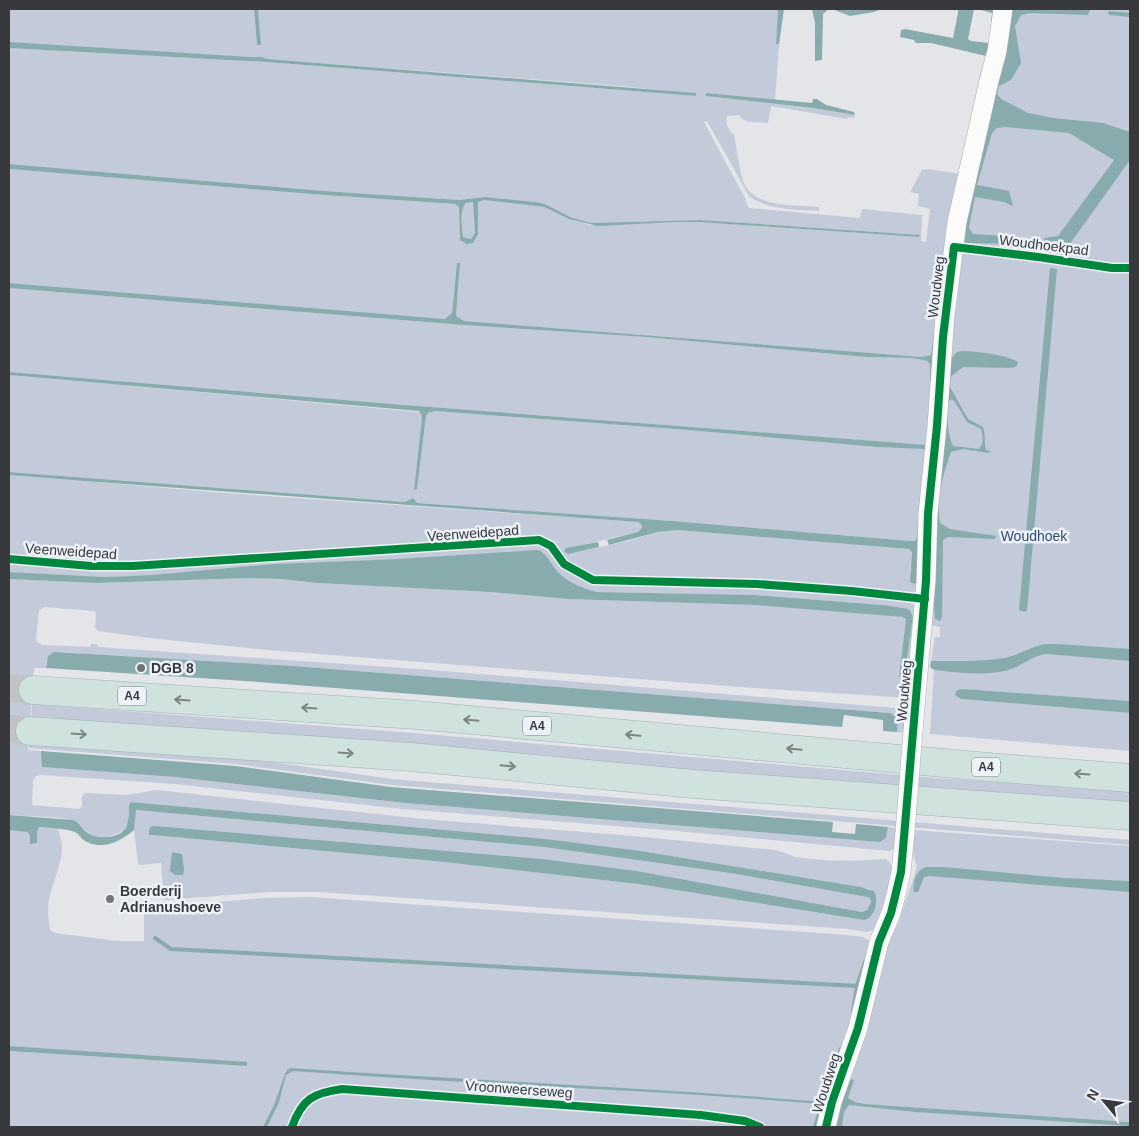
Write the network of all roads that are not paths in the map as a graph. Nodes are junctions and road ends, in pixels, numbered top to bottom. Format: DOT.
graph roads {
  1 [pos="1003,9"];
  2 [pos="33,690"];
  3 [pos="30,731"];
  4 [pos="1130,778"];
  5 [pos="693,784"];
  6 [pos="1130,816"];
  7 [pos="1130,830"];
  8 [pos="826,1127"];
  1 -- 8 [label="street, Woudweg, bridge"];
  4 -- 2 [label="highway, A4, one-way"];
  3 -- 5 [label="highway, one-way"];
  5 -- 6 [label="highway"];
  5 -- 7 [label="highway"];
}
